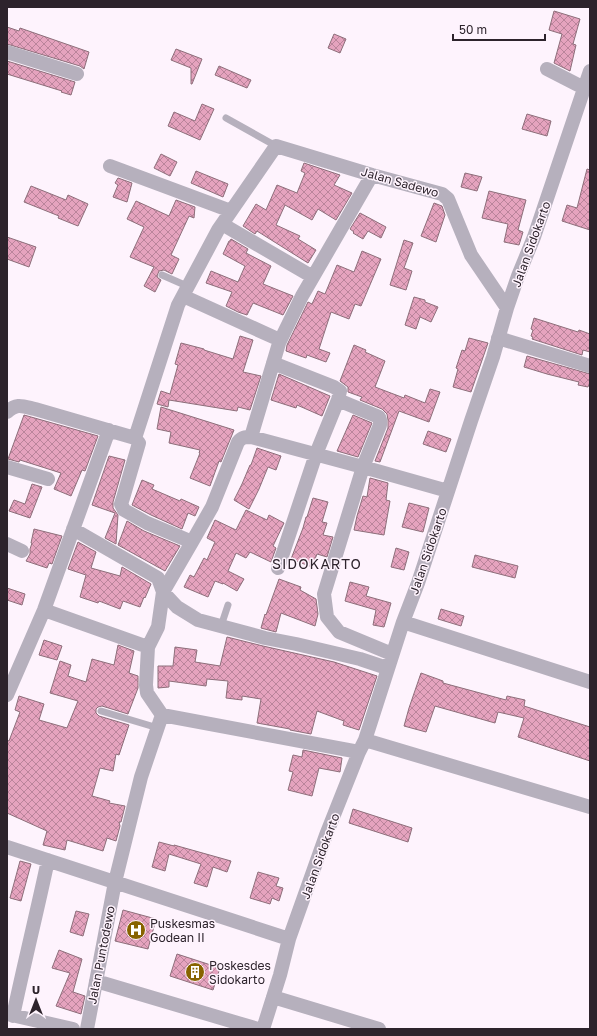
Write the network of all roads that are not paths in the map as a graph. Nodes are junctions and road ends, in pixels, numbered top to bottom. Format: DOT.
graph roads {
  1 [pos="7,52"];
  2 [pos="546,70"];
  3 [pos="590,71"];
  4 [pos="77,74"];
  5 [pos="584,88"];
  6 [pos="226,118"];
  7 [pos="276,146"];
  8 [pos="110,166"];
  9 [pos="372,175"];
  10 [pos="231,211"];
  11 [pos="222,224"];
  12 [pos="162,276"];
  13 [pos="313,277"];
  14 [pos="185,291"];
  15 [pos="507,308"];
  16 [pos="498,338"];
  17 [pos="280,341"];
  18 [pos="273,363"];
  19 [pos="590,366"];
  20 [pos="338,400"];
  21 [pos="7,412"];
  22 [pos="109,430"];
  23 [pos="252,437"];
  24 [pos="135,438"];
  25 [pos="316,454"];
  26 [pos="7,467"];
  27 [pos="363,467"];
  28 [pos="48,479"];
  29 [pos="448,492"];
  30 [pos="73,529"];
  31 [pos="192,542"];
  32 [pos="7,544"];
  33 [pos="22,551"];
  34 [pos="278,568"];
  35 [pos="163,592"];
  36 [pos="228,605"];
  37 [pos="44,610"];
  38 [pos="403,622"];
  39 [pos="221,626"];
  40 [pos="148,647"];
  41 [pos="392,654"];
  42 [pos="388,668"];
  43 [pos="590,682"];
  44 [pos="7,696"];
  45 [pos="101,711"];
  46 [pos="162,715"];
  47 [pos="158,728"];
  48 [pos="362,746"];
  49 [pos="590,807"];
  50 [pos="7,847"];
  51 [pos="48,860"];
  52 [pos="115,882"];
  53 [pos="289,939"];
  54 [pos="96,981"];
  55 [pos="274,997"];
  56 [pos="10,1015"];
  57 [pos="73,1029"];
  58 [pos="87,1029"];
  59 [pos="258,1029"];
  60 [pos="263,1029"];
  61 [pos="379,1029"];
  1 -- 4 [label="street"];
  2 -- 5 [label="street"];
  3 -- 5 [label="street, Jalan Sidokarto"];
  5 -- 15 [label="street, Jalan Sidokarto"];
  6 -- 7 [label="lane"];
  7 -- 9 [label="street, Jalan Sadewo"];
  7 -- 10 [label="street"];
  8 -- 10 [label="street"];
  9 -- 13 [label="street"];
  9 -- 15 [label="street, Jalan Sadewo"];
  10 -- 11 [label="street"];
  11 -- 13 [label="street"];
  11 -- 14 [label="street"];
  12 -- 14 [label="lane"];
  13 -- 17 [label="street"];
  14 -- 17 [label="street"];
  14 -- 24 [label="street"];
  15 -- 16 [label="street, Jalan Sidokarto"];
  16 -- 19 [label="street"];
  16 -- 29 [label="street, Jalan Sidokarto"];
  17 -- 18 [label="street"];
  18 -- 20 [label="street"];
  18 -- 23 [label="street"];
  20 -- 25 [label="street"];
  20 -- 27 [label="street"];
  21 -- 22 [label="street"];
  22 -- 24 [label="street"];
  22 -- 30 [label="street"];
  23 -- 25 [label="street"];
  23 -- 31 [label="street"];
  24 -- 31 [label="street"];
  25 -- 27 [label="street"];
  25 -- 34 [label="street"];
  26 -- 28 [label="street"];
  27 -- 29 [label="street"];
  27 -- 41 [label="street"];
  29 -- 38 [label="street, Jalan Sidokarto"];
  30 -- 35 [label="street"];
  30 -- 37 [label="street"];
  31 -- 35 [label="street"];
  32 -- 33 [label="street"];
  35 -- 39 [label="street"];
  35 -- 40 [label="street"];
  36 -- 39 [label="lane"];
  37 -- 40 [label="street"];
  37 -- 44 [label="street"];
  38 -- 41 [label="street, Jalan Sidokarto"];
  38 -- 43 [label="street"];
  39 -- 42 [label="street"];
  40 -- 46 [label="street"];
  41 -- 42 [label="street, Jalan Sidokarto"];
  42 -- 48 [label="street, Jalan Sidokarto"];
  45 -- 47 [label="lane"];
  46 -- 47 [label="street, Jalan Puntodewo"];
  46 -- 48 [label="street"];
  47 -- 52 [label="street, Jalan Puntodewo"];
  48 -- 49 [label="street"];
  48 -- 53 [label="street, Jalan Sidokarto"];
  50 -- 51 [label="street"];
  51 -- 52 [label="street"];
  51 -- 56 [label="street"];
  52 -- 53 [label="street"];
  52 -- 54 [label="street, Jalan Puntodewo"];
  53 -- 55 [label="street, Jalan Sidokarto"];
  54 -- 58 [label="street, Jalan Puntodewo"];
  54 -- 59 [label="street"];
  55 -- 60 [label="street, Jalan Sidokarto"];
  55 -- 61 [label="street"];
  56 -- 57 [label="street"];
}
